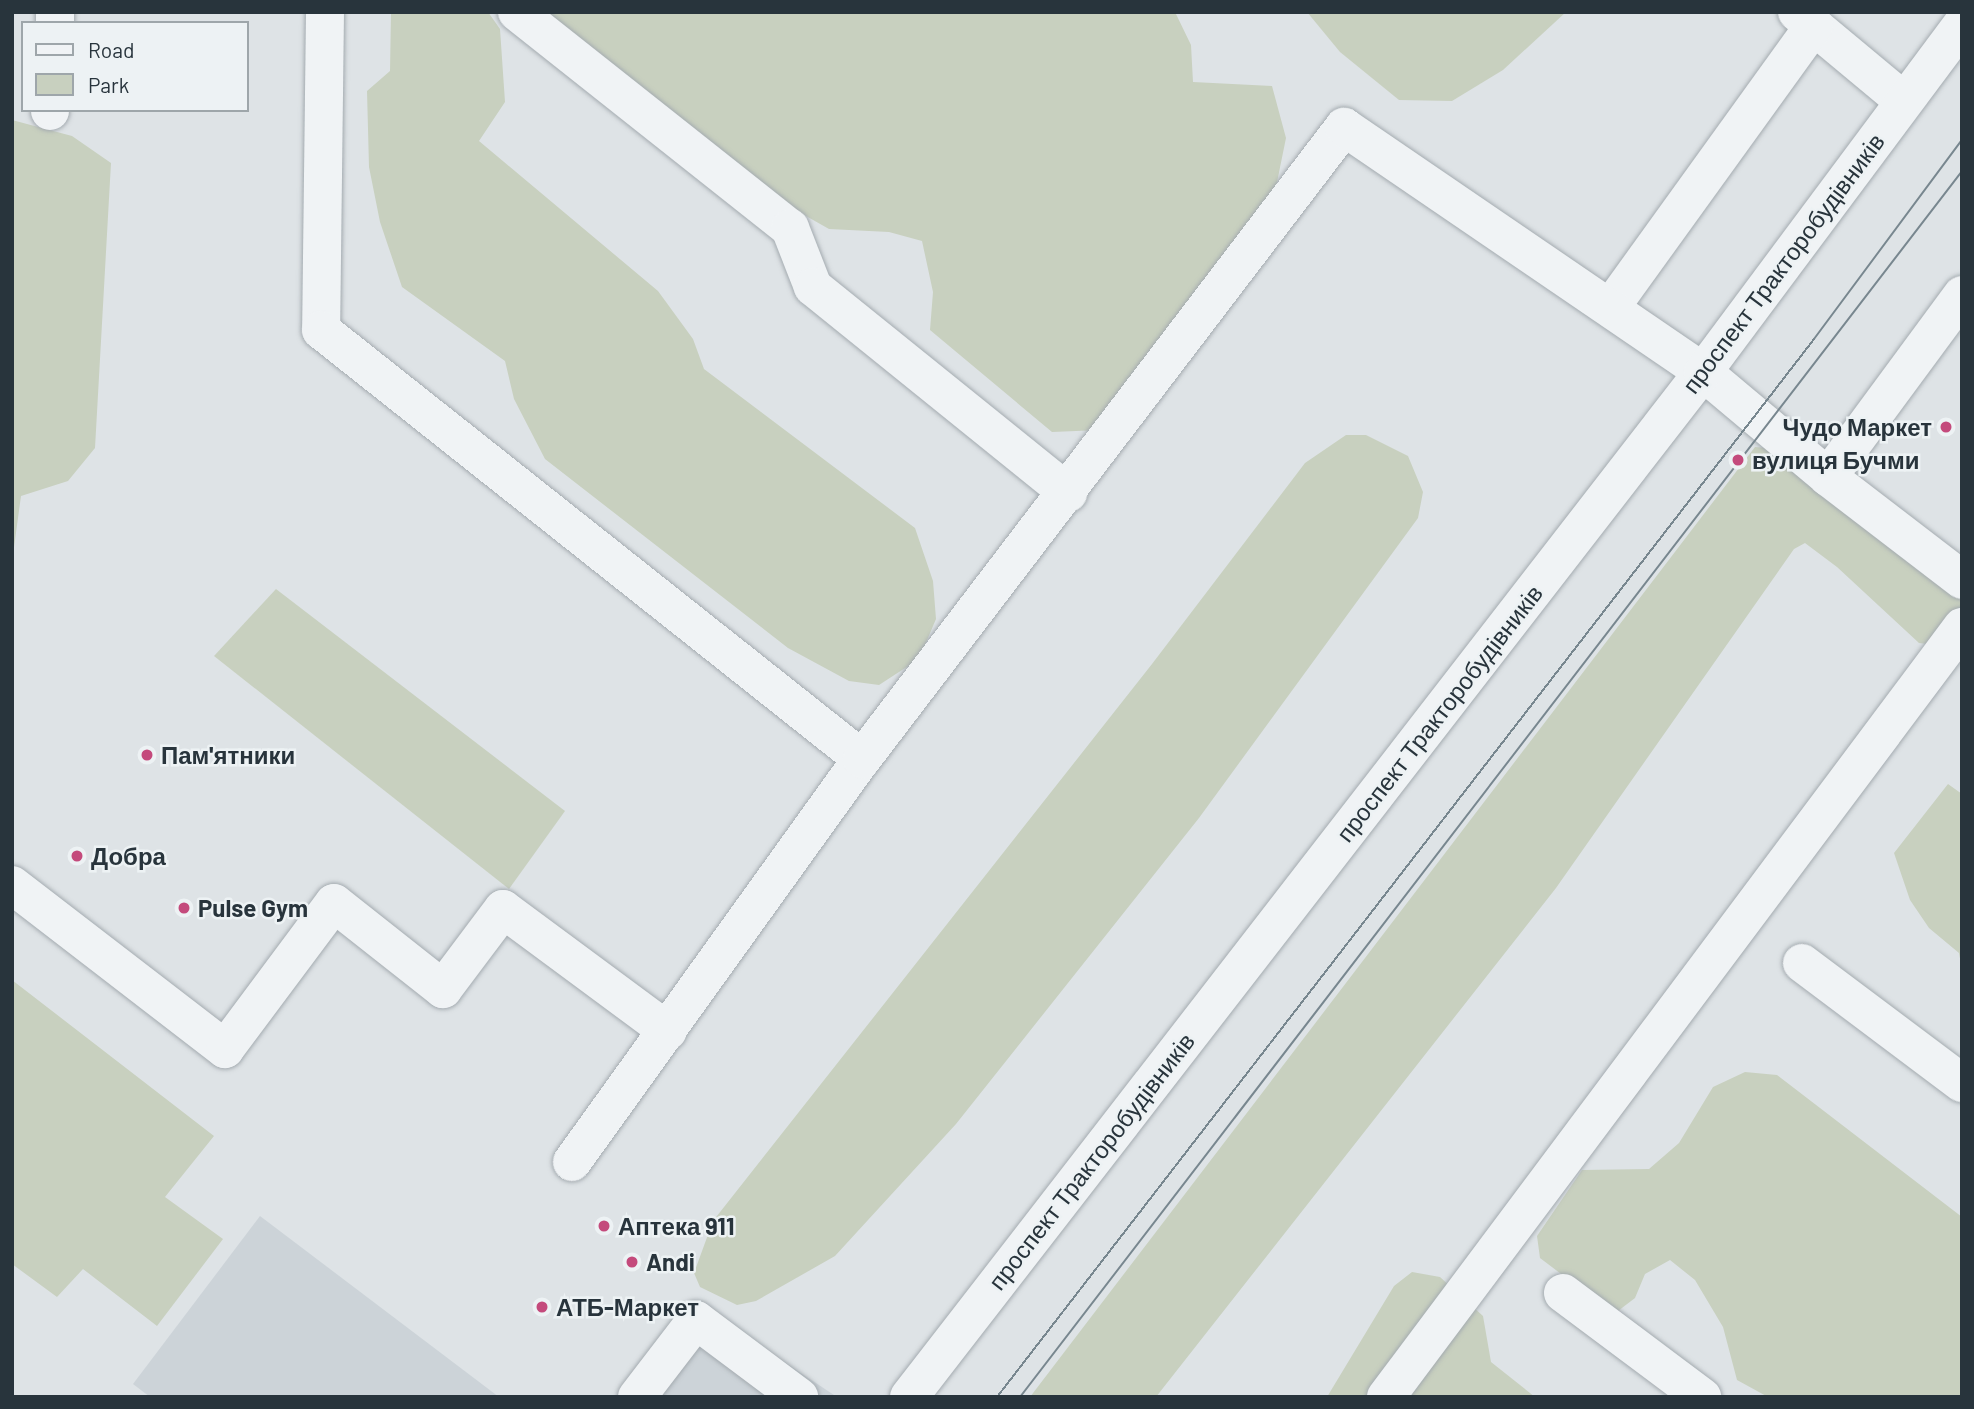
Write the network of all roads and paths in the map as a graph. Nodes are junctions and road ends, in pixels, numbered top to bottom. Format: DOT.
graph roads {
  1 [pos="325,12"];
  2 [pos="517,12"];
  3 [pos="1805,19"];
  4 [pos="1962,25"];
  5 [pos="1904,101"];
  6 [pos="1962,295"];
  7 [pos="1611,307"];
  8 [pos="1703,372"];
  9 [pos="1828,477"];
  10 [pos="1068,493"];
  11 [pos="1962,580"];
  12 [pos="1962,627"];
  13 [pos="862,759"];
  14 [pos="12,885"];
  15 [pos="1802,963"];
  16 [pos="668,1031"];
  17 [pos="1962,1083"];
  18 [pos="572,1163"];
  19 [pos="1563,1293"];
  20 [pos="637,1397"];
  21 [pos="799,1397"];
  22 [pos="909,1397"];
  23 [pos="1386,1397"];
  24 [pos="1702,1397"];
  1 -- 13 [label="street"];
  2 -- 10 [label="street"];
  3 -- 5 [label="street"];
  3 -- 7 [label="street"];
  4 -- 5 [label="street, проспект Тракторобудівників"];
  5 -- 8 [label="street, проспект Тракторобудівників"];
  6 -- 9 [label="street"];
  7 -- 8 [label="street"];
  7 -- 10 [label="street"];
  8 -- 9 [label="street"];
  8 -- 22 [label="street, проспект Тракторобудівників"];
  9 -- 11 [label="street"];
  10 -- 13 [label="street"];
  12 -- 23 [label="street"];
  13 -- 16 [label="street"];
  14 -- 16 [label="street"];
  15 -- 17 [label="street"];
  16 -- 18 [label="street"];
  19 -- 24 [label="street"];
  20 -- 21 [label="street"];
}
